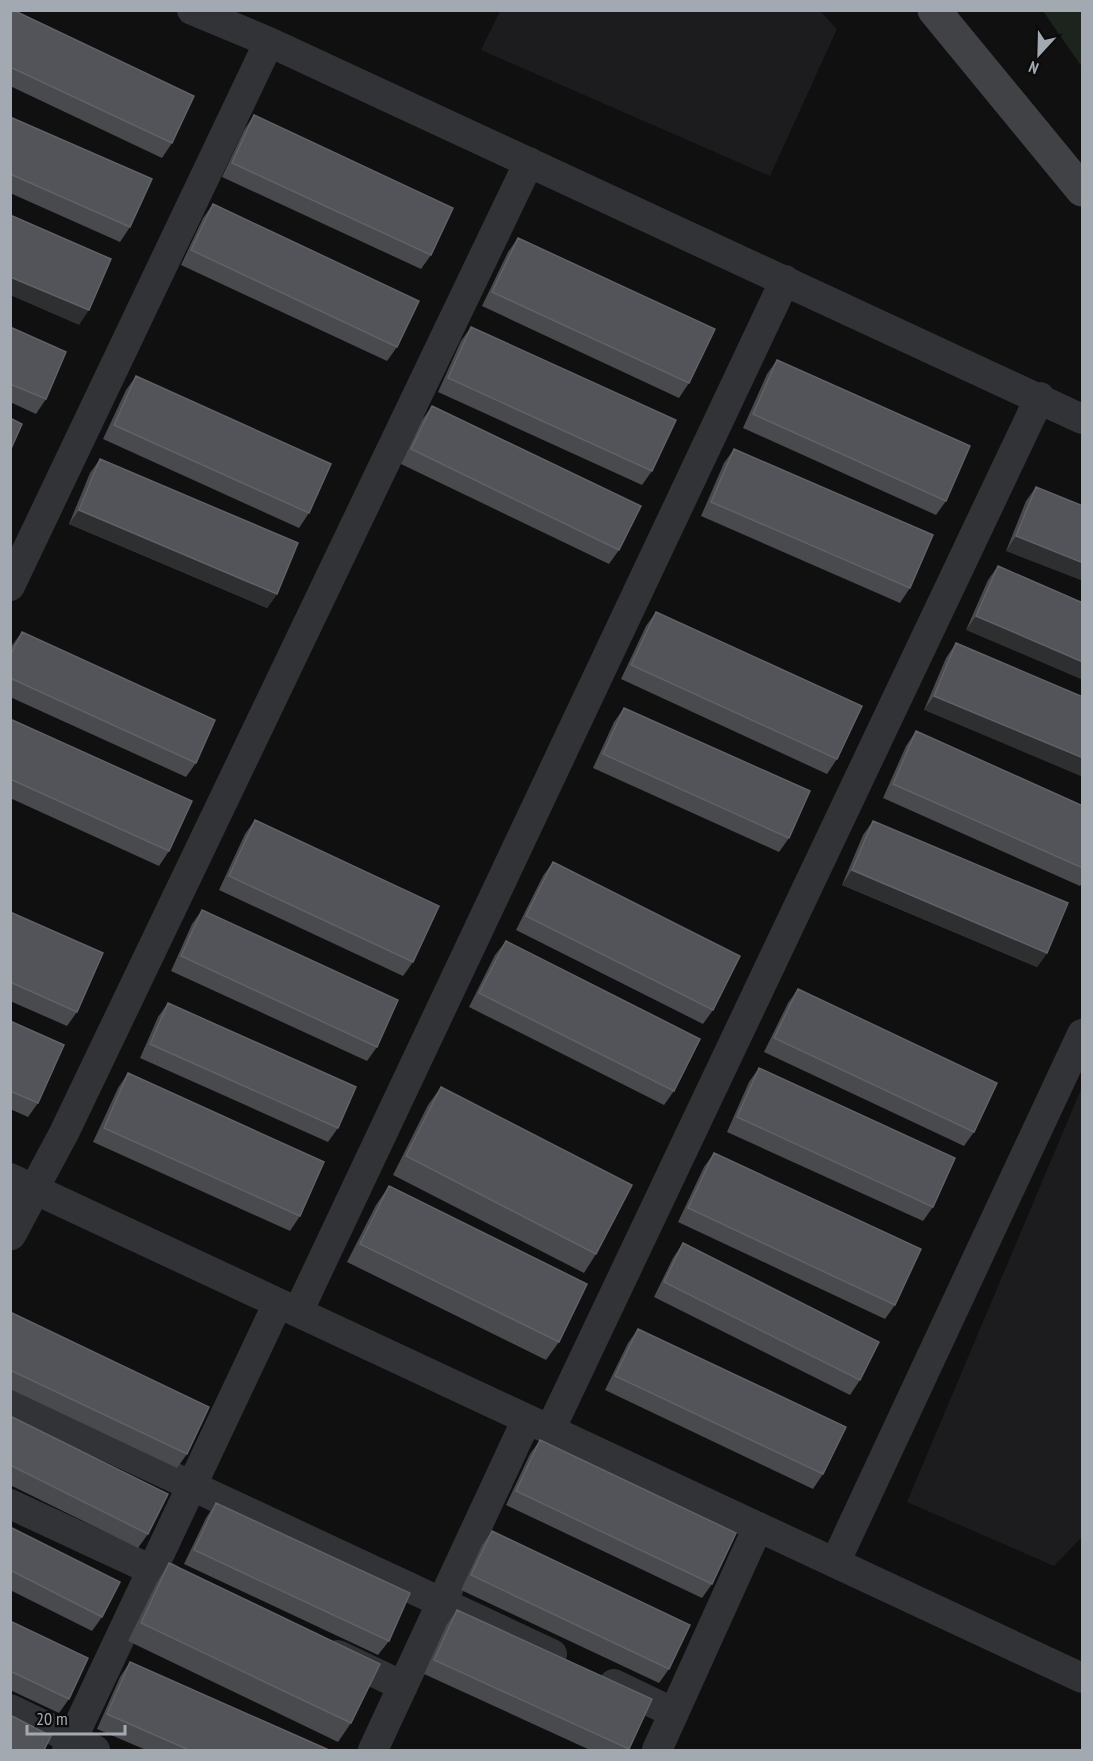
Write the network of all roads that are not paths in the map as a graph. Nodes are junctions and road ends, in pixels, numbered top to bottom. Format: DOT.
graph roads {
  1 [pos="192,10"];
  2 [pos="934,10"];
  3 [pos="269,42"];
  4 [pos="529,162"];
  5 [pos="1083,190"];
  6 [pos="785,280"];
  7 [pos="1040,397"];
  8 [pos="1083,419"];
  9 [pos="10,586"];
  10 [pos="1083,1034"];
  11 [pos="22,1184"];
  12 [pos="10,1234"];
  13 [pos="288,1308"];
  14 [pos="10,1401"];
  15 [pos="538,1424"];
  16 [pos="193,1484"];
  17 [pos="10,1504"];
  18 [pos="758,1527"];
  19 [pos="835,1563"];
  20 [pos="152,1570"];
  21 [pos="194,1589"];
  22 [pos="442,1601"];
  23 [pos="309,1642"];
  24 [pos="1083,1678"];
  25 [pos="403,1686"];
  26 [pos="10,1709"];
  27 [pos="674,1713"];
  28 [pos="78,1747"];
  29 [pos="373,1750"];
  30 [pos="657,1750"];
  1 -- 3 [label="street"];
  2 -- 5 [label="main road"];
  3 -- 4 [label="street"];
  3 -- 9 [label="street"];
  4 -- 6 [label="street"];
  4 -- 11 [label="street"];
  6 -- 7 [label="street"];
  6 -- 13 [label="street"];
  7 -- 8 [label="street"];
  7 -- 15 [label="street"];
  10 -- 19 [label="street"];
  11 -- 12 [label="street"];
  11 -- 13 [label="street"];
  13 -- 15 [label="street"];
  13 -- 16 [label="street"];
  14 -- 16 [label="street"];
  15 -- 18 [label="street"];
  15 -- 22 [label="street"];
  16 -- 20 [label="street"];
  16 -- 22 [label="street"];
  17 -- 20 [label="street"];
  18 -- 19 [label="street"];
  18 -- 27 [label="street"];
  19 -- 24 [label="street"];
  20 -- 21 [label="street"];
  20 -- 28 [label="street"];
  22 -- 25 [label="street"];
  22 -- 27 [label="street"];
  23 -- 25 [label="street"];
  25 -- 29 [label="street"];
  26 -- 28 [label="street"];
  27 -- 30 [label="street"];
}
